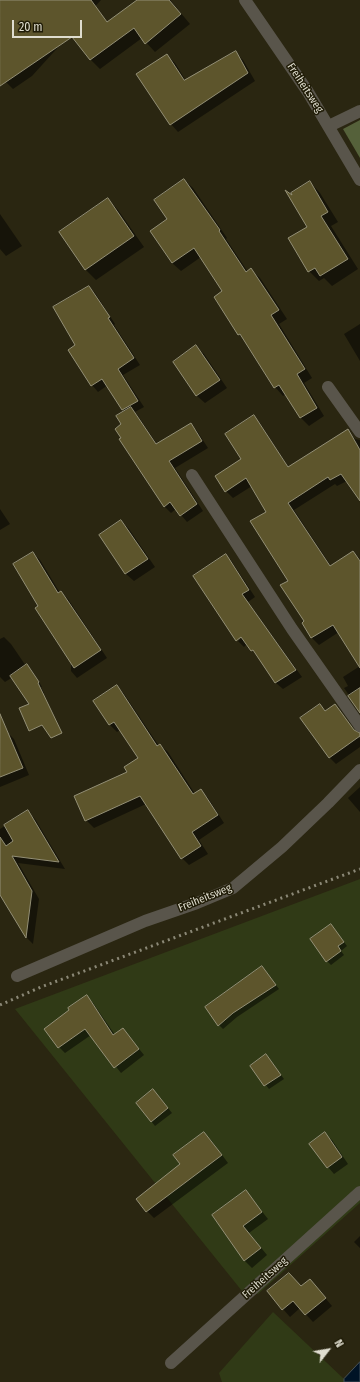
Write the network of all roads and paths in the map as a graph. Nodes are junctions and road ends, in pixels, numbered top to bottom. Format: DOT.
graph roads {
  1 [pos="245,0"];
  2 [pos="360,111"];
  3 [pos="329,126"];
  4 [pos="360,180"];
  5 [pos="328,387"];
  6 [pos="360,432"];
  7 [pos="192,475"];
  8 [pos="360,726"];
  9 [pos="360,770"];
  10 [pos="17,976"];
  11 [pos="360,1192"];
  12 [pos="171,1363"];
  1 -- 3 [label="street, Freiheitsweg"];
  2 -- 3 [label="street"];
  3 -- 4 [label="street, Freiheitsweg"];
  5 -- 6 [label="street"];
  7 -- 8 [label="street"];
  9 -- 10 [label="street, Freiheitsweg"];
  11 -- 12 [label="street, Freiheitsweg"];
}
